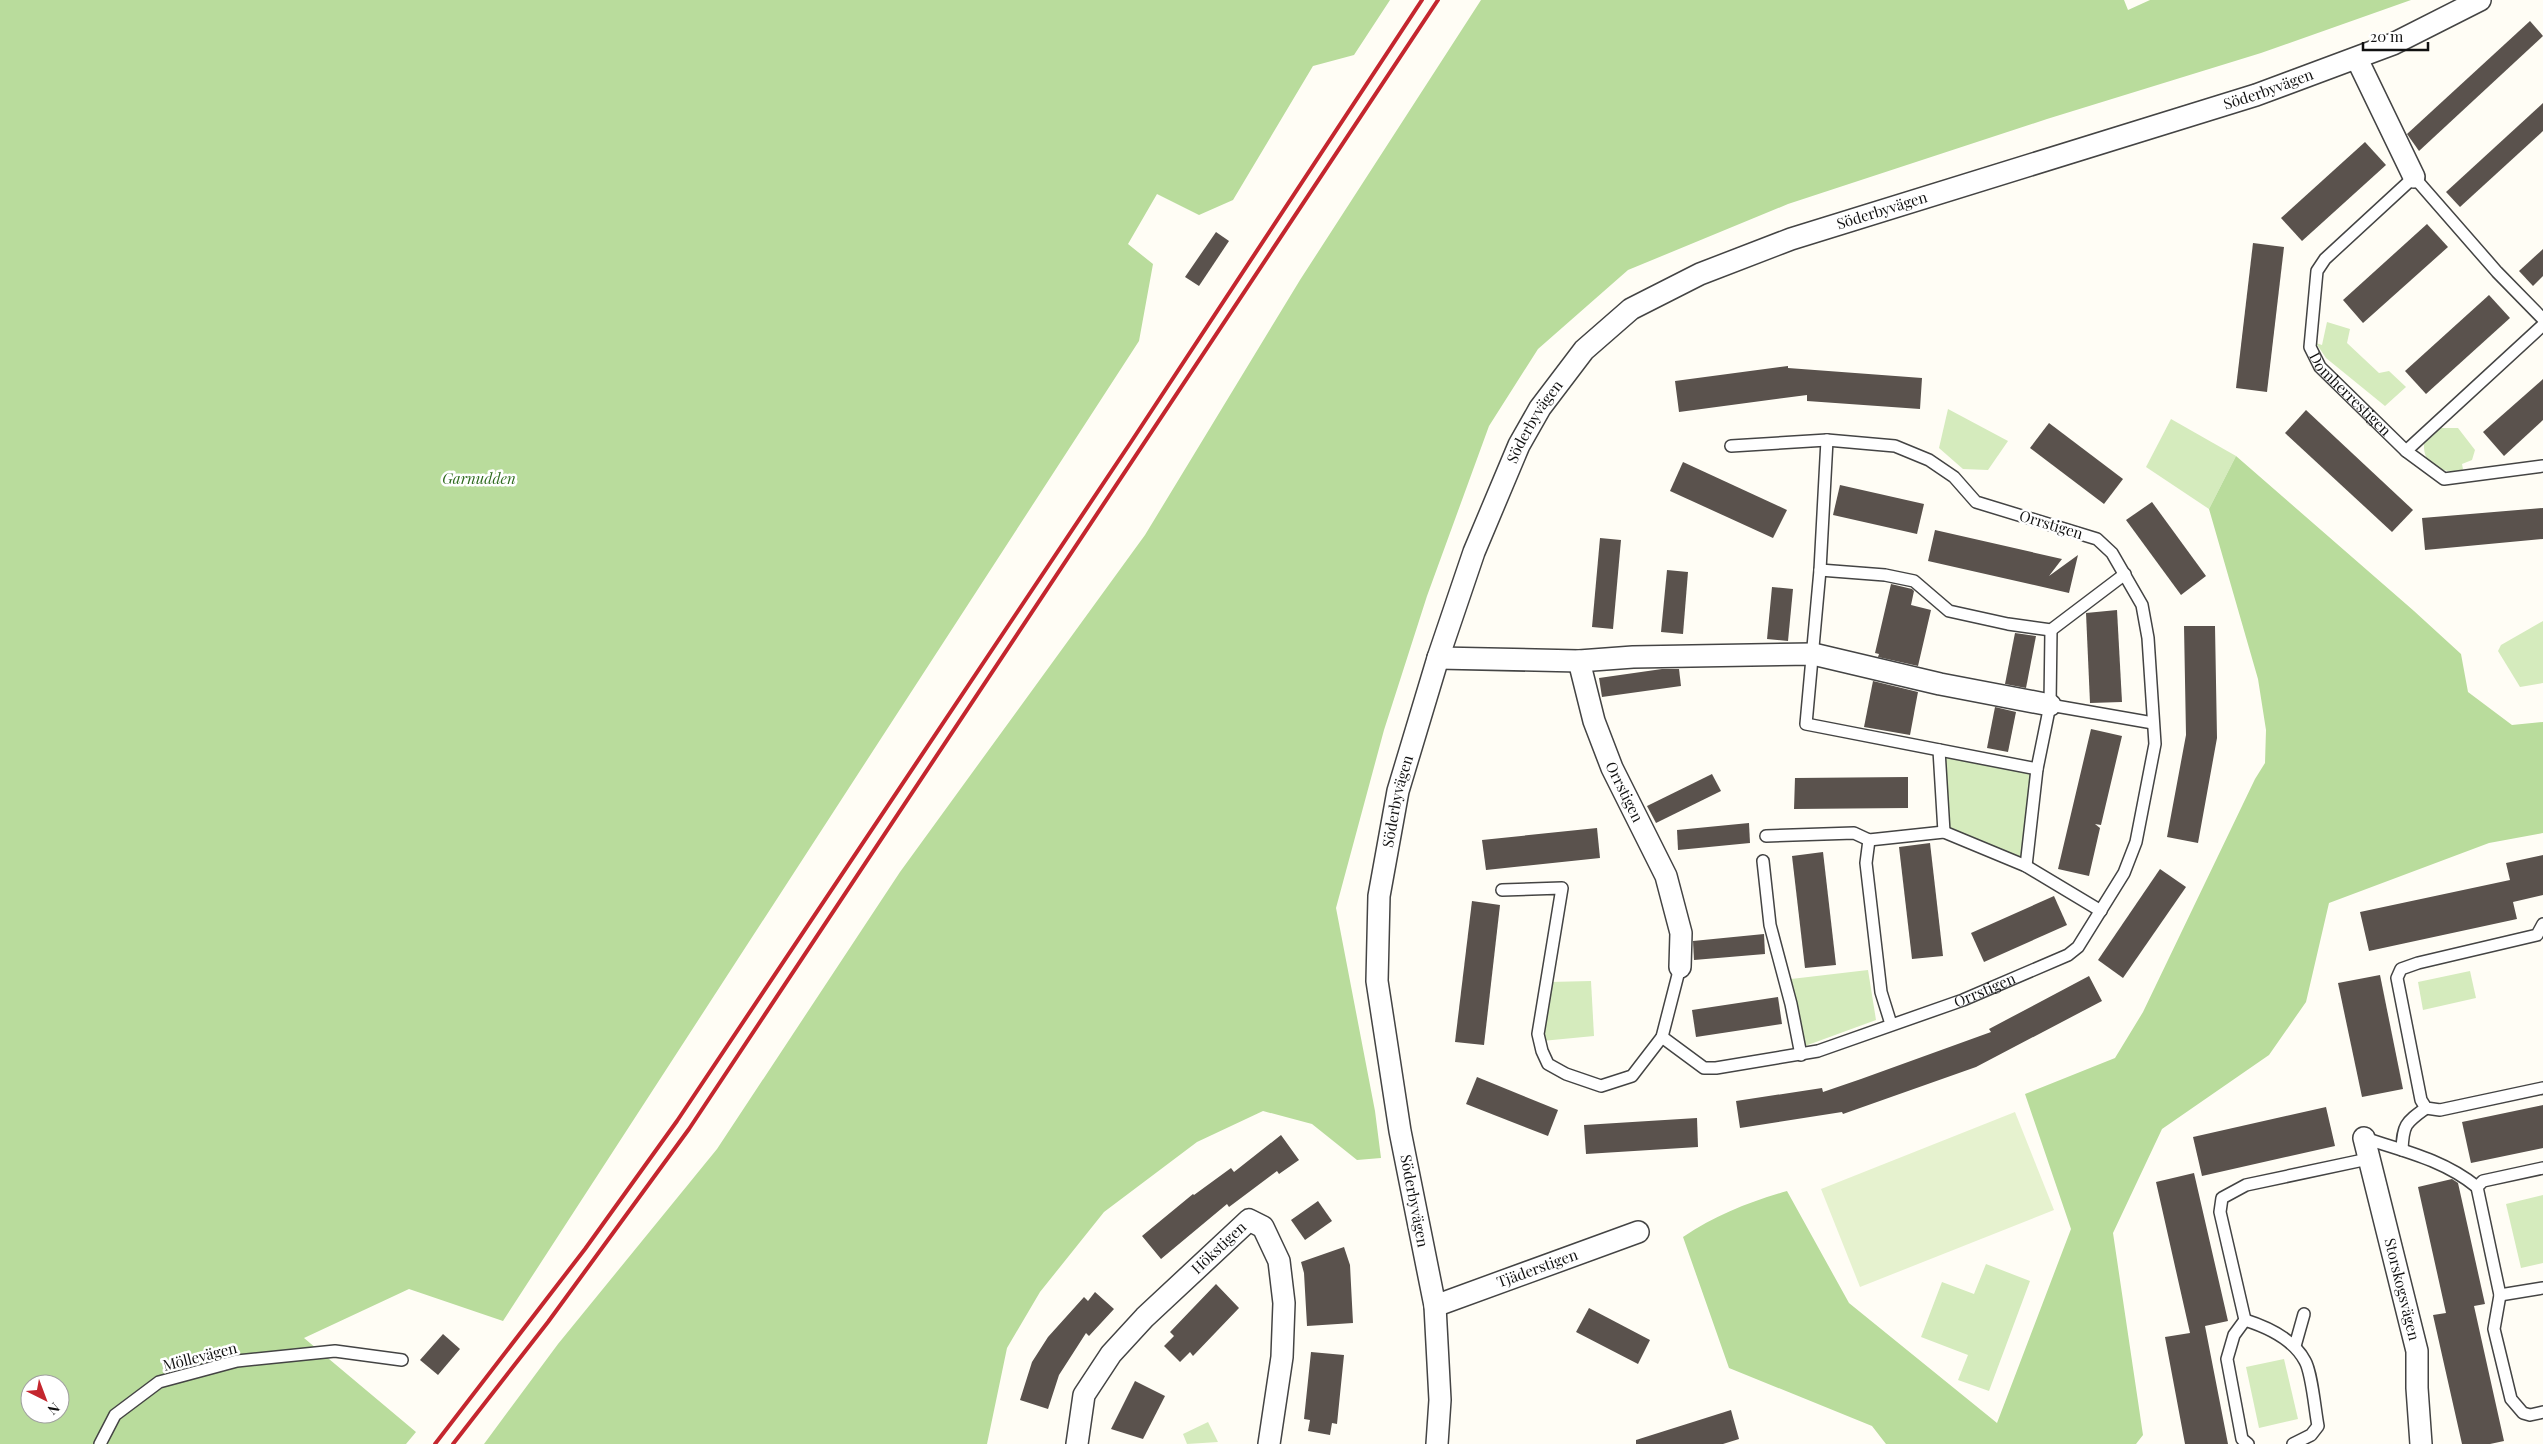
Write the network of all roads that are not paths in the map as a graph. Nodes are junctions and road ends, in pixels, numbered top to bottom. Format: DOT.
graph roads {
  1 [pos="2480,0"];
  2 [pos="2357,59"];
  3 [pos="2414,177"];
  4 [pos="2543,319"];
  5 [pos="2543,325"];
  6 [pos="1827,440"];
  7 [pos="1730,446"];
  8 [pos="2406,451"];
  9 [pos="2543,466"];
  10 [pos="1820,570"];
  11 [pos="2125,574"];
  12 [pos="2051,630"];
  13 [pos="1813,654"];
  14 [pos="1438,658"];
  15 [pos="1579,661"];
  16 [pos="2050,705"];
  17 [pos="2153,723"];
  18 [pos="1940,750"];
  19 [pos="2037,770"];
  20 [pos="1944,832"];
  21 [pos="1766,836"];
  22 [pos="1869,840"];
  23 [pos="1763,861"];
  24 [pos="2026,866"];
  25 [pos="1502,890"];
  26 [pos="2101,911"];
  27 [pos="2543,924"];
  28 [pos="1680,967"];
  29 [pos="1891,1024"];
  30 [pos="1662,1037"];
  31 [pos="1801,1054"];
  32 [pos="2543,1088"];
  33 [pos="2426,1108"];
  34 [pos="2364,1138"];
  35 [pos="2402,1150"];
  36 [pos="2368,1159"];
  37 [pos="2543,1168"];
  38 [pos="2477,1187"];
  39 [pos="1638,1232"];
  40 [pos="2543,1288"];
  41 [pos="2500,1295"];
  42 [pos="1435,1306"];
  43 [pos="2304,1314"];
  44 [pos="2245,1320"];
  45 [pos="2295,1346"];
  46 [pos="402,1360"];
  47 [pos="2543,1412"];
  48 [pos="100,1444"];
  49 [pos="1078,1444"];
  50 [pos="1269,1444"];
  51 [pos="1437,1444"];
  52 [pos="2248,1444"];
  53 [pos="2293,1444"];
  54 [pos="2421,1444"];
  1 -- 2 [label="street, Söderbyvägen"];
  2 -- 3 [label="street"];
  2 -- 14 [label="street, Söderbyvägen"];
  3 -- 4 [label="lane"];
  3 -- 8 [label="lane, Domherrestigen"];
  5 -- 8 [label="lane"];
  6 -- 7 [label="lane, Orrstigen"];
  6 -- 10 [label="lane"];
  6 -- 11 [label="lane, Orrstigen"];
  8 -- 9 [label="lane, Domherrestigen"];
  10 -- 12 [label="lane"];
  10 -- 13 [label="lane"];
  11 -- 12 [label="lane"];
  11 -- 17 [label="lane, Orrstigen"];
  12 -- 16 [label="lane"];
  13 -- 15 [label="street"];
  13 -- 16 [label="street"];
  13 -- 18 [label="lane"];
  14 -- 15 [label="street"];
  14 -- 42 [label="street, Söderbyvägen"];
  15 -- 28 [label="street, Orrstigen"];
  16 -- 17 [label="lane"];
  16 -- 19 [label="lane"];
  17 -- 26 [label="lane, Orrstigen"];
  18 -- 19 [label="lane"];
  18 -- 20 [label="lane"];
  19 -- 24 [label="lane"];
  20 -- 22 [label="lane"];
  20 -- 24 [label="lane"];
  21 -- 22 [label="lane"];
  22 -- 29 [label="lane"];
  23 -- 31 [label="lane"];
  24 -- 26 [label="lane"];
  25 -- 30 [label="lane, Orrstigen"];
  26 -- 29 [label="lane, Orrstigen"];
  27 -- 33 [label="lane"];
  28 -- 30 [label="lane, Orrstigen"];
  29 -- 31 [label="lane, Orrstigen"];
  30 -- 31 [label="lane, Orrstigen"];
  32 -- 33 [label="lane"];
  33 -- 35 [label="lane"];
  34 -- 35 [label="lane"];
  34 -- 36 [label="street, Storskogsvägen"];
  35 -- 38 [label="lane"];
  36 -- 44 [label="lane"];
  36 -- 54 [label="street, Storskogsvägen"];
  37 -- 38 [label="lane"];
  38 -- 41 [label="lane"];
  39 -- 42 [label="street, Tjäderstigen"];
  40 -- 41 [label="lane"];
  41 -- 47 [label="lane"];
  42 -- 51 [label="street, Söderbyvägen"];
  43 -- 45 [label="lane"];
  44 -- 45 [label="lane"];
  44 -- 52 [label="lane"];
  45 -- 53 [label="lane"];
  46 -- 48 [label="lane, Möllevägen"];
  49 -- 50 [label="street, Hökstigen"];
}
